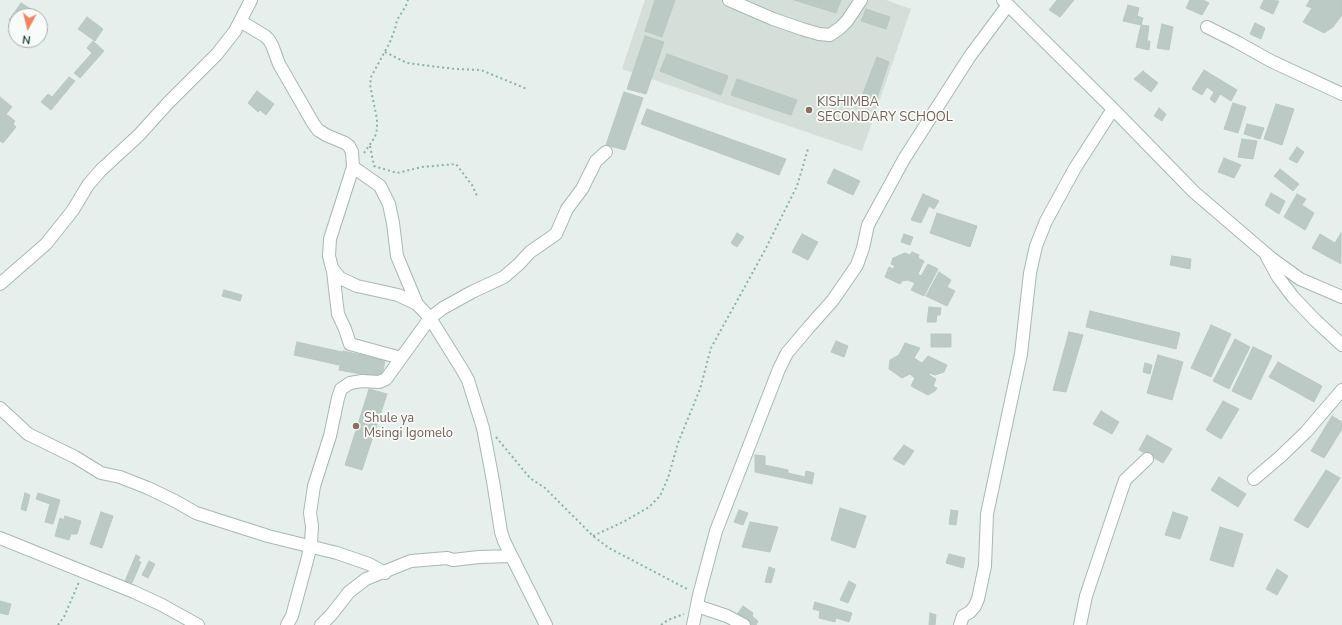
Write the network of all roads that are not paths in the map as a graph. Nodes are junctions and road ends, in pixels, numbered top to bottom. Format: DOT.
graph roads {
  1 [pos="251,0"];
  2 [pos="729,0"];
  3 [pos="861,0"];
  4 [pos="1005,3"];
  5 [pos="240,21"];
  6 [pos="1207,26"];
  7 [pos="1342,94"];
  8 [pos="1114,110"];
  9 [pos="606,152"];
  10 [pos="354,167"];
  11 [pos="1266,254"];
  12 [pos="333,271"];
  13 [pos="0,284"];
  14 [pos="1342,297"];
  15 [pos="417,304"];
  16 [pos="430,318"];
  17 [pos="1342,345"];
  18 [pos="401,358"];
  19 [pos="1342,390"];
  20 [pos="0,408"];
  21 [pos="1147,460"];
  22 [pos="1254,479"];
  23 [pos="0,538"];
  24 [pos="311,546"];
  25 [pos="511,556"];
  26 [pos="384,573"];
  27 [pos="696,610"];
  28 [pos="198,625"];
  29 [pos="287,625"];
  30 [pos="321,625"];
  31 [pos="546,625"];
  32 [pos="744,625"];
  33 [pos="960,625"];
  34 [pos="1080,625"];
  1 -- 5 [label="street"];
  2 -- 3 [label="street"];
  4 -- 8 [label="street"];
  4 -- 27 [label="street"];
  5 -- 10 [label="street"];
  5 -- 13 [label="street"];
  6 -- 7 [label="street"];
  8 -- 11 [label="street"];
  8 -- 33 [label="street"];
  9 -- 16 [label="street"];
  10 -- 12 [label="street"];
  10 -- 15 [label="street"];
  11 -- 14 [label="street"];
  11 -- 17 [label="street"];
  12 -- 15 [label="street"];
  12 -- 18 [label="street"];
  15 -- 16 [label="street"];
  16 -- 18 [label="street"];
  16 -- 25 [label="street"];
  18 -- 24 [label="street"];
  19 -- 22 [label="street"];
  20 -- 24 [label="street"];
  21 -- 34 [label="street"];
  23 -- 28 [label="street"];
  24 -- 26 [label="street"];
  24 -- 29 [label="street"];
  25 -- 26 [label="street"];
  25 -- 31 [label="street"];
  26 -- 30 [label="street"];
  27 -- 32 [label="street"];
}
